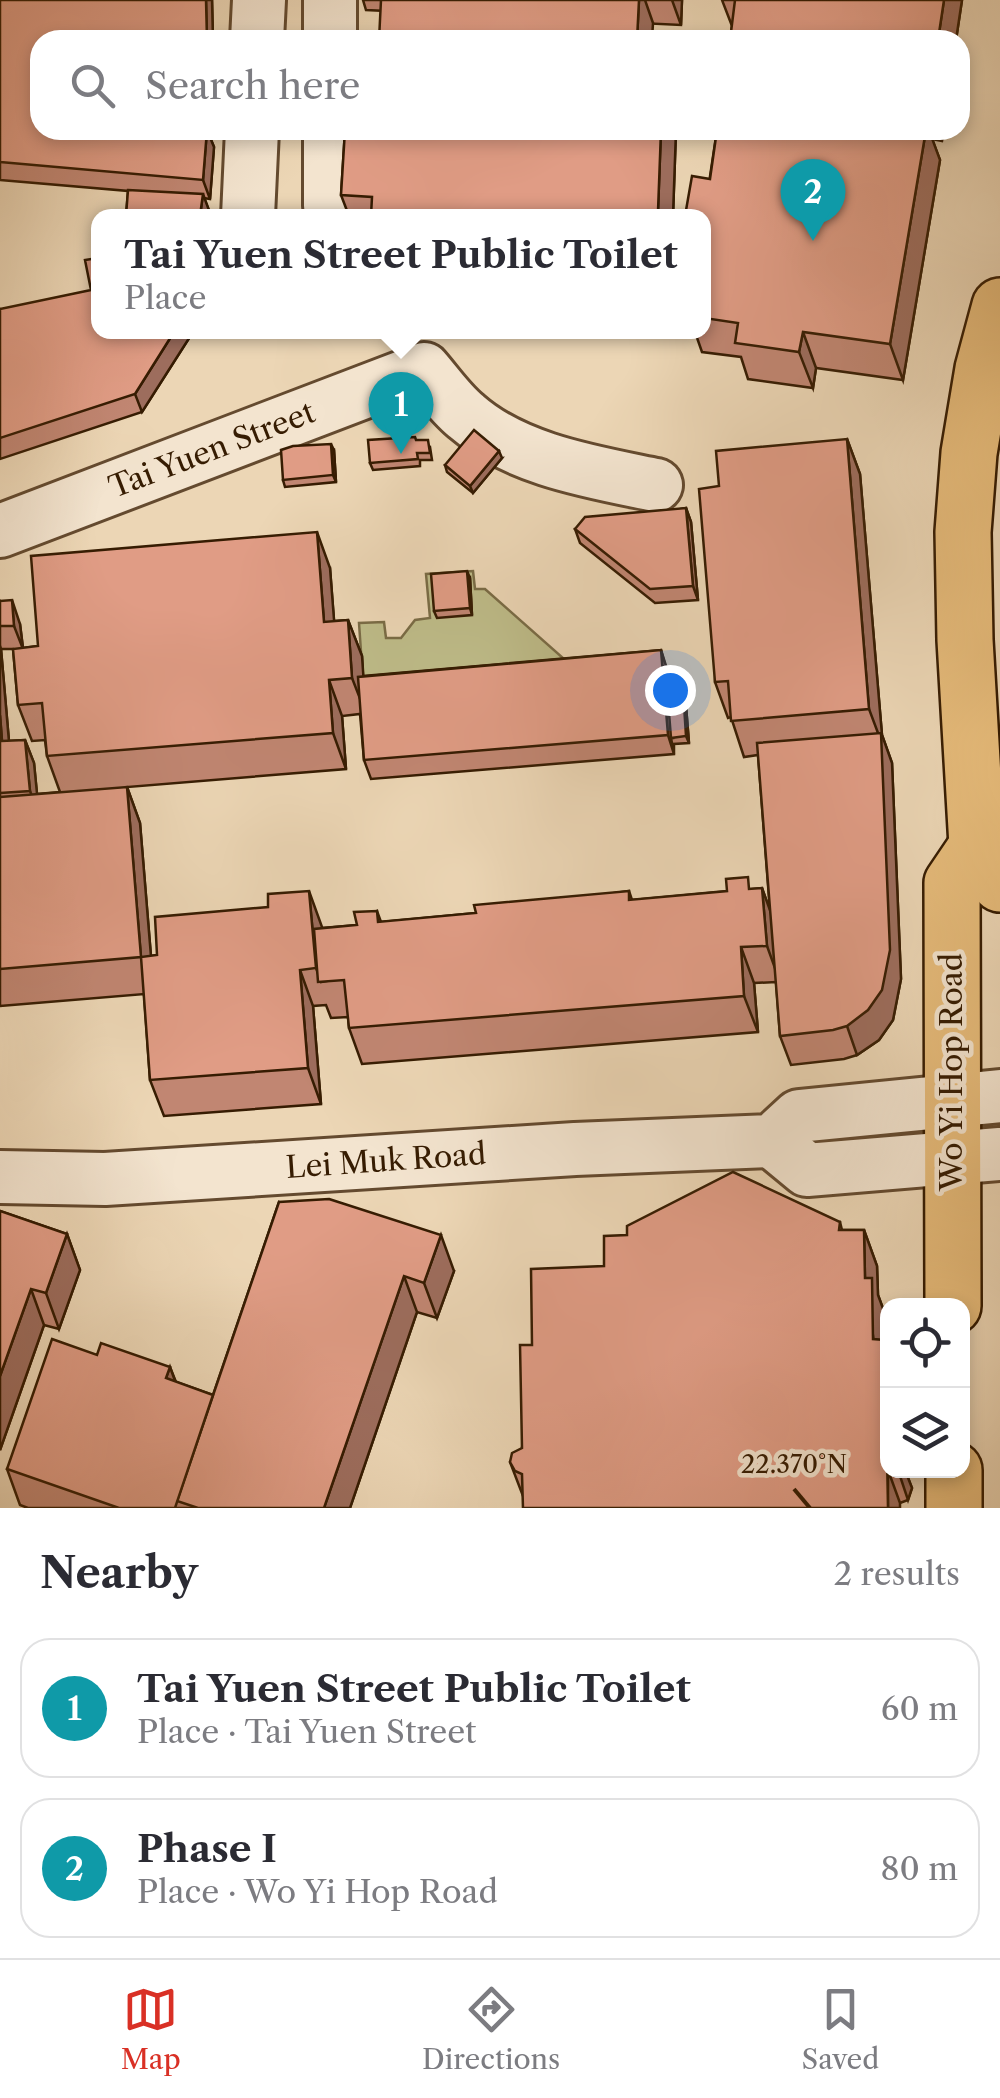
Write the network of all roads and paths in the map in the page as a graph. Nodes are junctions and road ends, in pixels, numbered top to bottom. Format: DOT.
graph roads {
  1 [pos="259,0"];
  2 [pos="330,0"];
  3 [pos="257,30"];
  4 [pos="330,30"];
  5 [pos="252,140"];
  6 [pos="330,140"];
  7 [pos="330,206"];
  8 [pos="248,209"];
  9 [pos="1000,306"];
  10 [pos="656,485"];
  11 [pos="0,531"];
  12 [pos="989,865"];
  13 [pos="976,1098"];
  14 [pos="772,1141"];
  15 [pos="976,1157"];
  16 [pos="0,1177"];
  17 [pos="954,1298"];
  18 [pos="954,1478"];
  19 [pos="954,1508"];
  1 -- 3 [label="street"];
  2 -- 4 [label="street"];
  5 -- 8 [label="street"];
  6 -- 7 [label="street"];
  9 -- 12 [label="main road, Wo Yi Hop Road"];
  10 -- 11 [label="street, Tai Yuen Street"];
  12 -- 13 [label="main road, Wo Yi Hop Road"];
  13 -- 14 [label="street"];
  13 -- 15 [label="main road, Wo Yi Hop Road"];
  14 -- 15 [label="street"];
  14 -- 16 [label="street, Lei Muk Road"];
  15 -- 17 [label="main road, Wo Yi Hop Road"];
  18 -- 19 [label="main road"];
}
